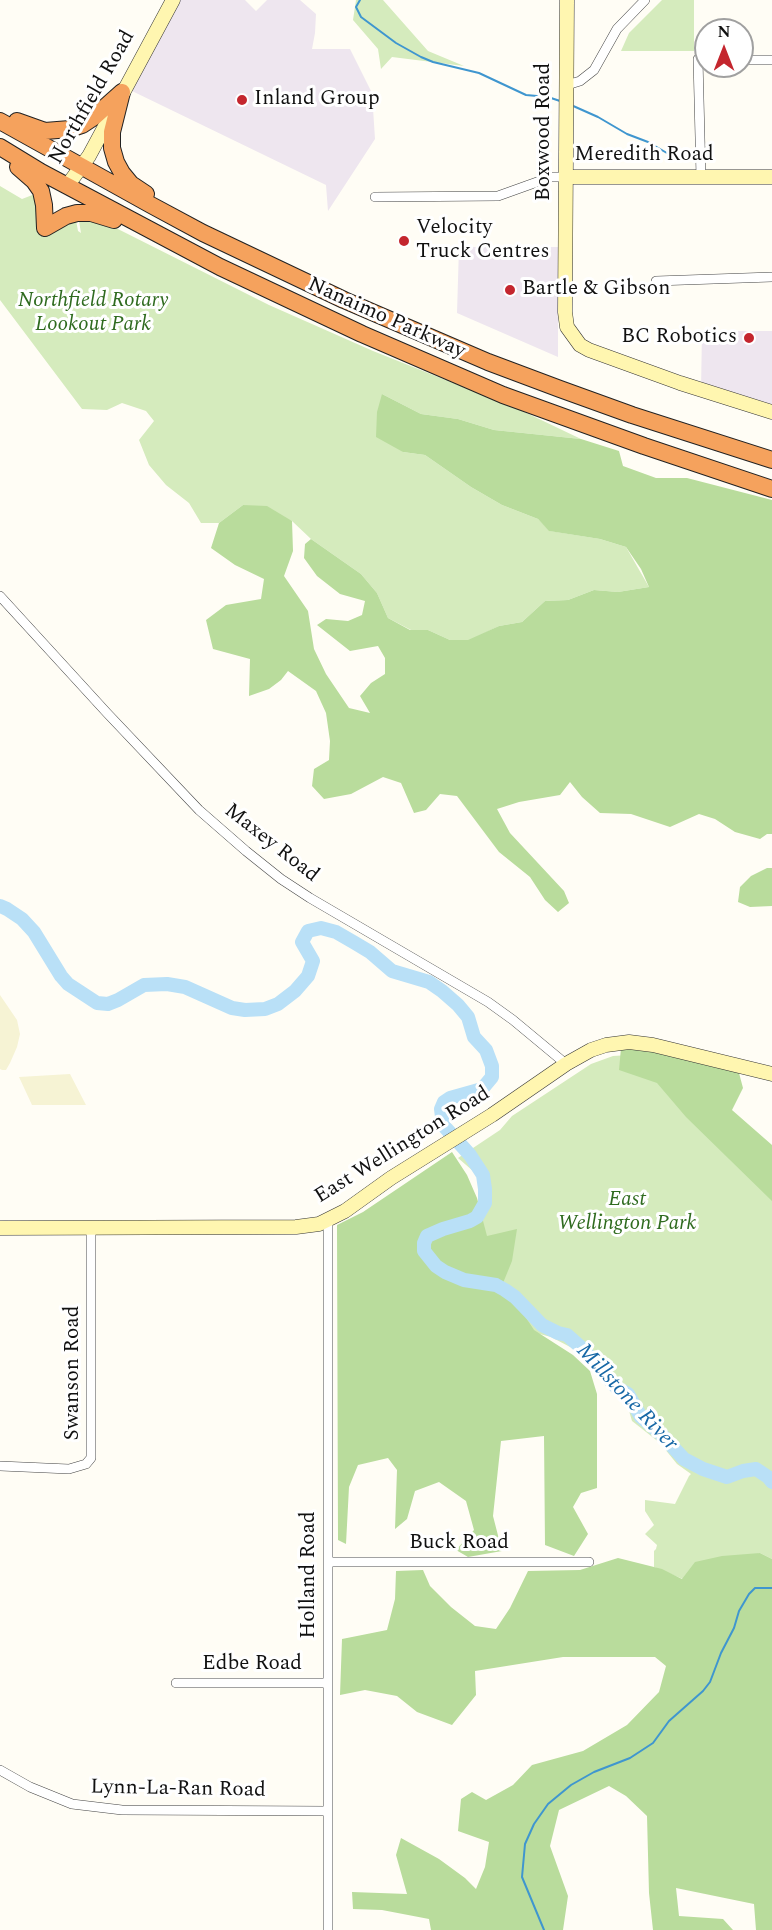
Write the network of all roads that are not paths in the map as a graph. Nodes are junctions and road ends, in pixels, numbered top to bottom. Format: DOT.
graph roads {
  1 [pos="173,0"];
  2 [pos="567,0"];
  3 [pos="645,0"];
  4 [pos="754,60"];
  5 [pos="772,60"];
  6 [pos="698,78"];
  7 [pos="567,85"];
  8 [pos="122,92"];
  9 [pos="0,112"];
  10 [pos="0,121"];
  11 [pos="0,147"];
  12 [pos="0,156"];
  13 [pos="81,168"];
  14 [pos="566,177"];
  15 [pos="701,177"];
  16 [pos="772,177"];
  17 [pos="67,186"];
  18 [pos="375,197"];
  19 [pos="772,277"];
  20 [pos="656,281"];
  21 [pos="344,300"];
  22 [pos="319,315"];
  23 [pos="772,412"];
  24 [pos="772,460"];
  25 [pos="772,489"];
  26 [pos="0,596"];
  27 [pos="566,1064"];
  28 [pos="772,1074"];
  29 [pos="328,1220"];
  30 [pos="0,1228"];
  31 [pos="91,1228"];
  32 [pos="0,1466"];
  33 [pos="329,1562"];
  34 [pos="589,1562"];
  35 [pos="176,1683"];
  36 [pos="327,1683"];
  37 [pos="0,1770"];
  38 [pos="327,1811"];
  39 [pos="328,1930"];
  1 -- 8 [label="street, Northfield Road"];
  2 -- 7 [label="street, Boxwood Road"];
  3 -- 7 [label="street"];
  4 -- 5 [label="street"];
  6 -- 15 [label="street"];
  7 -- 14 [label="street, Boxwood Road"];
  8 -- 9 [label="highway"];
  8 -- 13 [label="street, Northfield Road"];
  8 -- 21 [label="highway"];
  10 -- 13 [label="highway, Nanaimo Parkway"];
  11 -- 17 [label="highway, Nanaimo Parkway"];
  12 -- 22 [label="highway"];
  13 -- 17 [label="street, Northfield Road"];
  13 -- 21 [label="highway, Nanaimo Parkway"];
  14 -- 15 [label="street, Meredith Road"];
  14 -- 18 [label="street, Meredith Road"];
  14 -- 23 [label="street, Boxwood Road"];
  15 -- 16 [label="street, Meredith Road"];
  17 -- 22 [label="highway, Nanaimo Parkway"];
  19 -- 20 [label="street"];
  21 -- 24 [label="highway, Nanaimo Parkway"];
  22 -- 25 [label="highway, Nanaimo Parkway"];
  26 -- 27 [label="street, Maxey Road"];
  27 -- 28 [label="street, East Wellington Road"];
  27 -- 29 [label="street, East Wellington Road"];
  29 -- 31 [label="street, East Wellington Road"];
  29 -- 33 [label="street, Holland Road"];
  30 -- 31 [label="street, East Wellington Road"];
  31 -- 32 [label="street, Swanson Road"];
  33 -- 34 [label="street, Buck Road"];
  33 -- 36 [label="street, Holland Road"];
  35 -- 36 [label="street, Edbe Road"];
  36 -- 38 [label="street, Holland Road"];
  37 -- 38 [label="street, Lynn-La-Ran Road"];
  38 -- 39 [label="street, Holland Road"];
}
